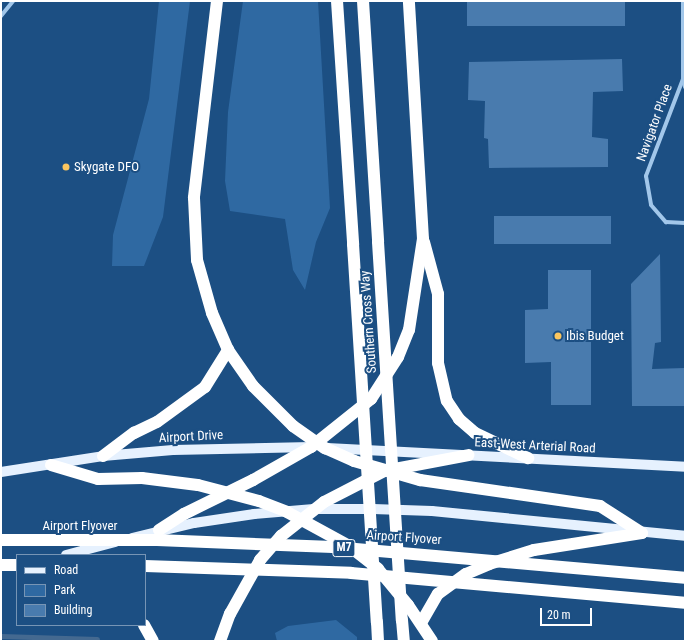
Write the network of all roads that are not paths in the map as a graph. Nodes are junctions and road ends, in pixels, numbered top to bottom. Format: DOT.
graph roads {
  1 [pos="13,1"];
  2 [pos="217,1"];
  3 [pos="337,1"];
  4 [pos="363,1"];
  5 [pos="409,1"];
  6 [pos="683,1"];
  7 [pos="1,16"];
  8 [pos="683,79"];
  9 [pos="685,87"];
  10 [pos="685,223"];
  11 [pos="423,239"];
  12 [pos="228,350"];
  13 [pos="318,446"];
  14 [pos="383,451"];
  15 [pos="469,455"];
  16 [pos="104,456"];
  17 [pos="528,458"];
  18 [pos="51,465"];
  19 [pos="685,467"];
  20 [pos="384,471"];
  21 [pos="1,472"];
  22 [pos="228,492"];
  23 [pos="314,509"];
  24 [pos="287,512"];
  25 [pos="301,519"];
  26 [pos="159,530"];
  27 [pos="642,533"];
  28 [pos="685,536"];
  29 [pos="1,540"];
  30 [pos="70,554"];
  31 [pos="16,566"];
  32 [pos="146,566"];
  33 [pos="2,569"];
  34 [pos="16,572"];
  35 [pos="685,578"];
  36 [pos="685,603"];
  37 [pos="421,623"];
  38 [pos="145,626"];
  39 [pos="153,641"];
  40 [pos="220,641"];
  41 [pos="378,641"];
  42 [pos="404,641"];
  43 [pos="432,641"];
  1 -- 7 [label="street"];
  2 -- 12 [label="highway"];
  3 -- 41 [label="highway, Southern Cross Way, bridge"];
  4 -- 42 [label="highway, Southern Cross Way, bridge"];
  5 -- 11 [label="highway"];
  6 -- 8 [label="street, Navigator Place"];
  8 -- 9 [label="street, Navigator Place"];
  8 -- 10 [label="street, Navigator Place"];
  11 -- 13 [label="highway"];
  11 -- 17 [label="highway"];
  12 -- 13 [label="highway"];
  12 -- 16 [label="highway"];
  13 -- 14 [label="main road, Airport Drive"];
  13 -- 16 [label="main road, Airport Drive"];
  13 -- 20 [label="highway"];
  13 -- 22 [label="highway"];
  14 -- 15 [label="main road, East-West Arterial Road"];
  15 -- 17 [label="main road, East-West Arterial Road"];
  15 -- 20 [label="highway"];
  16 -- 18 [label="main road, Airport Drive"];
  17 -- 19 [label="main road, East-West Arterial Road"];
  18 -- 21 [label="main road, Airport Drive"];
  18 -- 22 [label="highway"];
  20 -- 23 [label="highway"];
  20 -- 27 [label="highway"];
  22 -- 24 [label="highway"];
  22 -- 26 [label="highway"];
  23 -- 24 [label="main road"];
  23 -- 25 [label="highway"];
  23 -- 27 [label="main road"];
  24 -- 25 [label="highway"];
  24 -- 26 [label="main road"];
  25 -- 37 [label="highway"];
  25 -- 40 [label="highway"];
  26 -- 30 [label="main road"];
  27 -- 28 [label="main road"];
  27 -- 37 [label="highway"];
  29 -- 35 [label="highway, Airport Flyover / M7, bridge"];
  31 -- 33 [label="highway"];
  32 -- 36 [label="highway, M7, bridge"];
  33 -- 34 [label="highway"];
  37 -- 43 [label="highway"];
  38 -- 39 [label="highway"];
}
